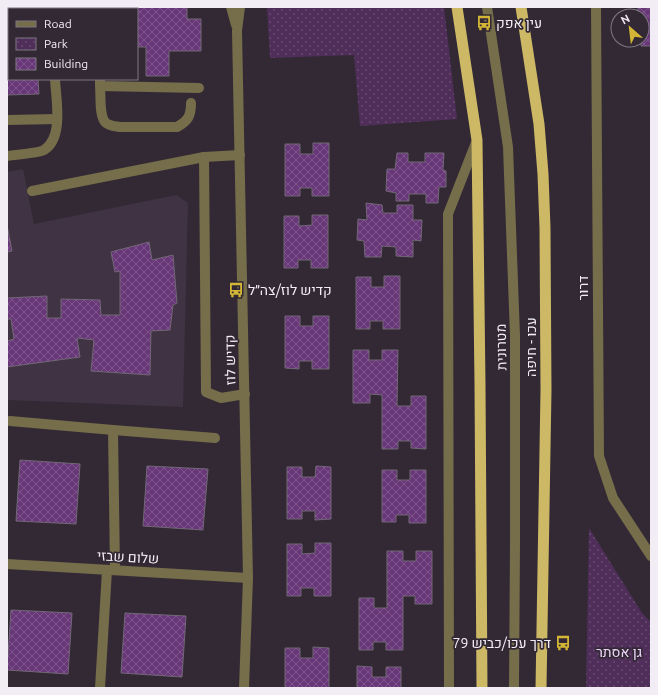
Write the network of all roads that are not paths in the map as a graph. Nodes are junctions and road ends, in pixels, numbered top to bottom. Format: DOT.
graph roads {
  1 [pos="231,7"];
  2 [pos="240,7"];
  3 [pos="457,7"];
  4 [pos="486,7"];
  5 [pos="521,7"];
  6 [pos="596,7"];
  7 [pos="237,31"];
  8 [pos="55,80"];
  9 [pos="100,83"];
  10 [pos="199,88"];
  11 [pos="192,103"];
  12 [pos="57,119"];
  13 [pos="7,120"];
  14 [pos="477,140"];
  15 [pos="240,154"];
  16 [pos="7,156"];
  17 [pos="204,157"];
  18 [pos="32,191"];
  19 [pos="245,394"];
  20 [pos="10,420"];
  21 [pos="113,430"];
  22 [pos="215,438"];
  23 [pos="651,556"];
  24 [pos="7,564"];
  25 [pos="111,570"];
  26 [pos="248,578"];
  27 [pos="100,688"];
  28 [pos="244,688"];
  29 [pos="449,688"];
  30 [pos="482,688"];
  31 [pos="514,688"];
  32 [pos="541,688"];
  1 -- 7 [label="street, קדיש לוז"];
  2 -- 7 [label="street, קדיש לוז"];
  3 -- 14 [label="highway"];
  4 -- 31 [label="street, מטרונית"];
  5 -- 32 [label="highway, עכו - חיפה"];
  6 -- 23 [label="street, דרור"];
  7 -- 15 [label="street, קדיש לוז"];
  8 -- 12 [label="street"];
  9 -- 10 [label="street"];
  9 -- 11 [label="street"];
  12 -- 13 [label="street"];
  12 -- 16 [label="street"];
  14 -- 29 [label="street"];
  14 -- 30 [label="highway"];
  15 -- 17 [label="street"];
  15 -- 19 [label="street, קדיש לוז"];
  17 -- 18 [label="street"];
  17 -- 19 [label="street"];
  19 -- 26 [label="street, קדיש לוז"];
  20 -- 21 [label="street"];
  21 -- 22 [label="street"];
  21 -- 25 [label="street"];
  24 -- 25 [label="street, שלום שבזי"];
  25 -- 26 [label="street, שלום שבזי"];
  25 -- 27 [label="street"];
  26 -- 28 [label="street, קדיש לוז"];
}
